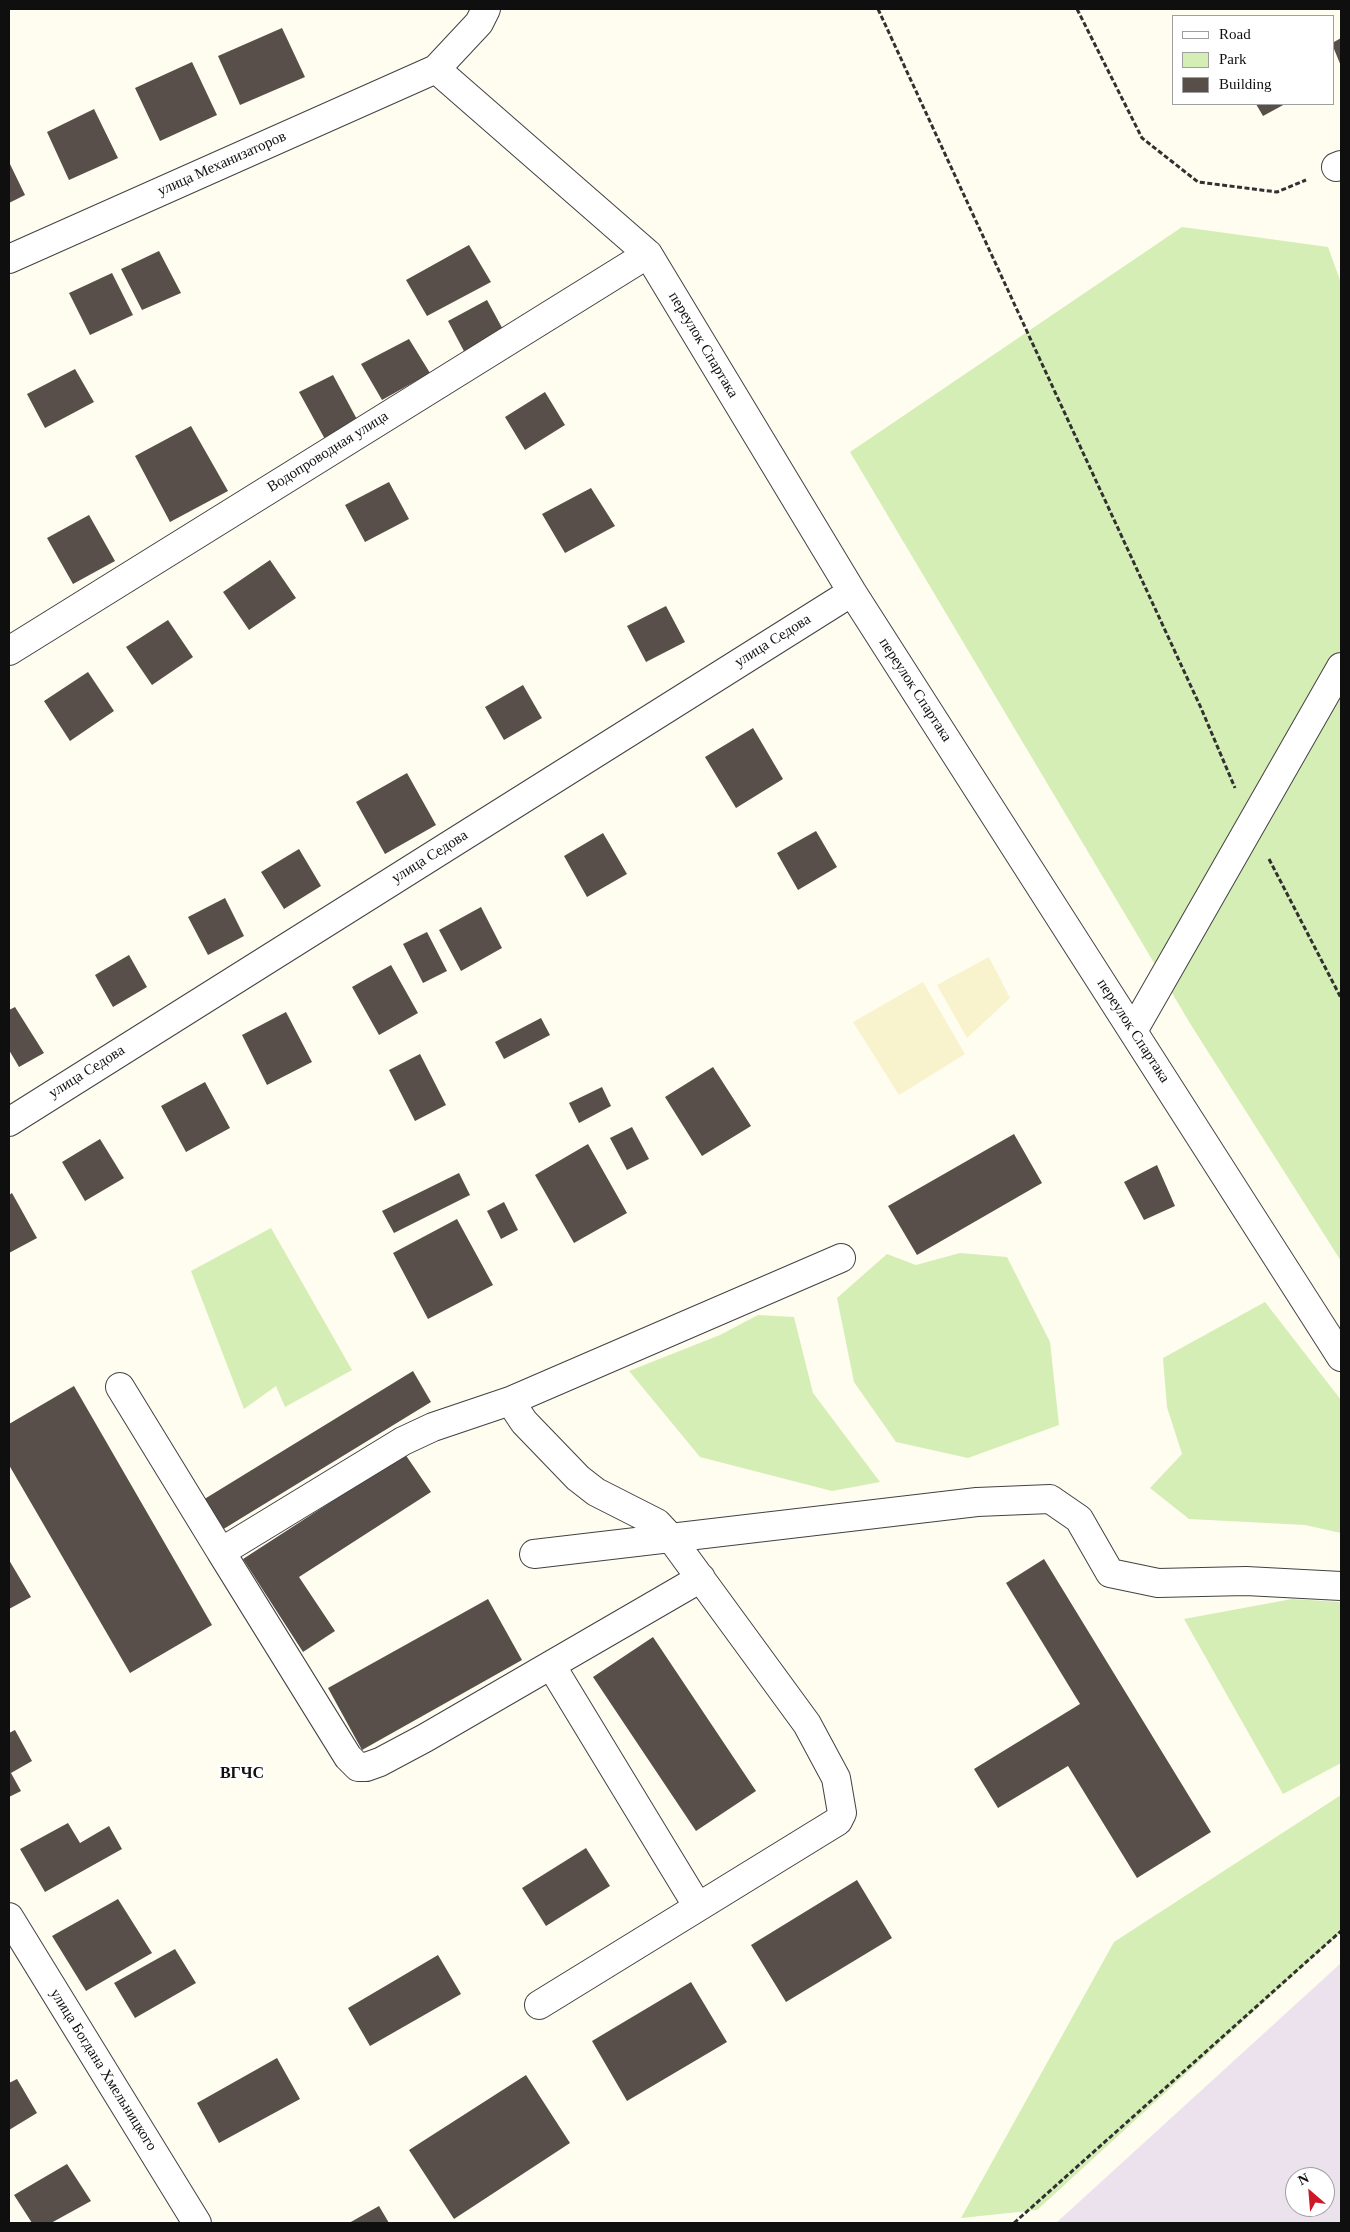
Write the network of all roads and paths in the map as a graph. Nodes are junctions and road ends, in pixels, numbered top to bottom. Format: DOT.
graph roads {
  1 [pos="486,9"];
  2 [pos="878,9"];
  3 [pos="1077,9"];
  4 [pos="436,69"];
  5 [pos="1339,166"];
  6 [pos="648,254"];
  7 [pos="9,259"];
  8 [pos="852,592"];
  9 [pos="9,651"];
  10 [pos="1341,668"];
  11 [pos="1251,825"];
  12 [pos="1341,998"];
  13 [pos="1133,1031"];
  14 [pos="9,1122"];
  15 [pos="841,1258"];
  16 [pos="1341,1357"];
  17 [pos="120,1387"];
  18 [pos="510,1401"];
  19 [pos="671,1538"];
  20 [pos="221,1552"];
  21 [pos="534,1554"];
  22 [pos="701,1578"];
  23 [pos="1341,1586"];
  24 [pos="551,1665"];
  25 [pos="698,1907"];
  26 [pos="9,1917"];
  27 [pos="1341,1931"];
  28 [pos="539,2005"];
  29 [pos="197,2223"];
  30 [pos="1014,2223"];
  1 -- 4 [label="street"];
  2 -- 11 [label="path"];
  3 -- 5 [label="path"];
  4 -- 6 [label="street, переулок Спартака"];
  4 -- 7 [label="street, улица Механизаторов"];
  6 -- 8 [label="street, переулок Спартака"];
  6 -- 9 [label="street, Водопроводная улица"];
  8 -- 13 [label="street, переулок Спартака"];
  8 -- 14 [label="street, улица Седова"];
  10 -- 11 [label="street"];
  11 -- 12 [label="path"];
  11 -- 13 [label="street"];
  13 -- 16 [label="street, переулок Спартака"];
  15 -- 18 [label="street"];
  17 -- 20 [label="street"];
  18 -- 19 [label="street"];
  18 -- 20 [label="street"];
  19 -- 21 [label="street"];
  19 -- 22 [label="street"];
  19 -- 23 [label="street"];
  20 -- 24 [label="street"];
  22 -- 24 [label="street"];
  22 -- 25 [label="street"];
  24 -- 25 [label="street"];
  25 -- 28 [label="street"];
  26 -- 29 [label="street, улица Богдана Хмельницкого"];
  27 -- 30 [label="path"];
}
